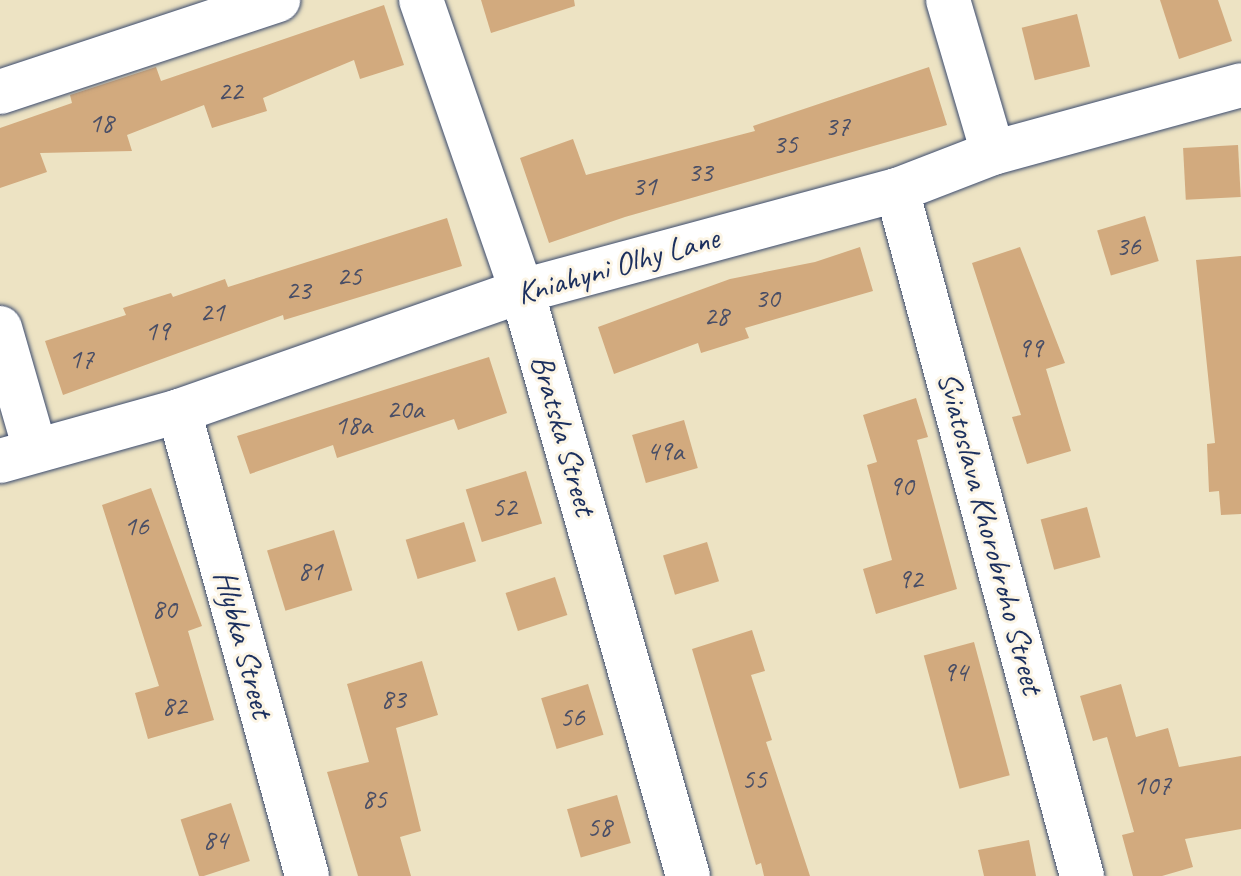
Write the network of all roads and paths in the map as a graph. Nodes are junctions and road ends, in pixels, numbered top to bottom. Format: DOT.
graph roads {
  1 [pos="278,0"];
  2 [pos="421,0"];
  3 [pos="948,0"];
  4 [pos="1241,85"];
  5 [pos="0,92"];
  6 [pos="993,153"];
  7 [pos="897,190"];
  8 [pos="522,291"];
  9 [pos="0,328"];
  10 [pos="179,411"];
  11 [pos="18,455"];
  12 [pos="307,876"];
  13 [pos="688,876"];
  14 [pos="1082,876"];
  1 -- 5 [label="street"];
  2 -- 8 [label="street, Bratska Street"];
  3 -- 6 [label="street"];
  4 -- 6 [label="street, Kniahyni Olhy Lane"];
  6 -- 7 [label="street, Kniahyni Olhy Lane"];
  7 -- 8 [label="street, Kniahyni Olhy Lane"];
  7 -- 14 [label="street, Sviatoslava Khorobroho Street"];
  8 -- 10 [label="street, Kniahyni Olhy Lane"];
  8 -- 13 [label="street, Bratska Street"];
  9 -- 11 [label="street"];
  10 -- 11 [label="street, Kniahyni Olhy Lane"];
  10 -- 12 [label="street, Hlybka Street"];
}
